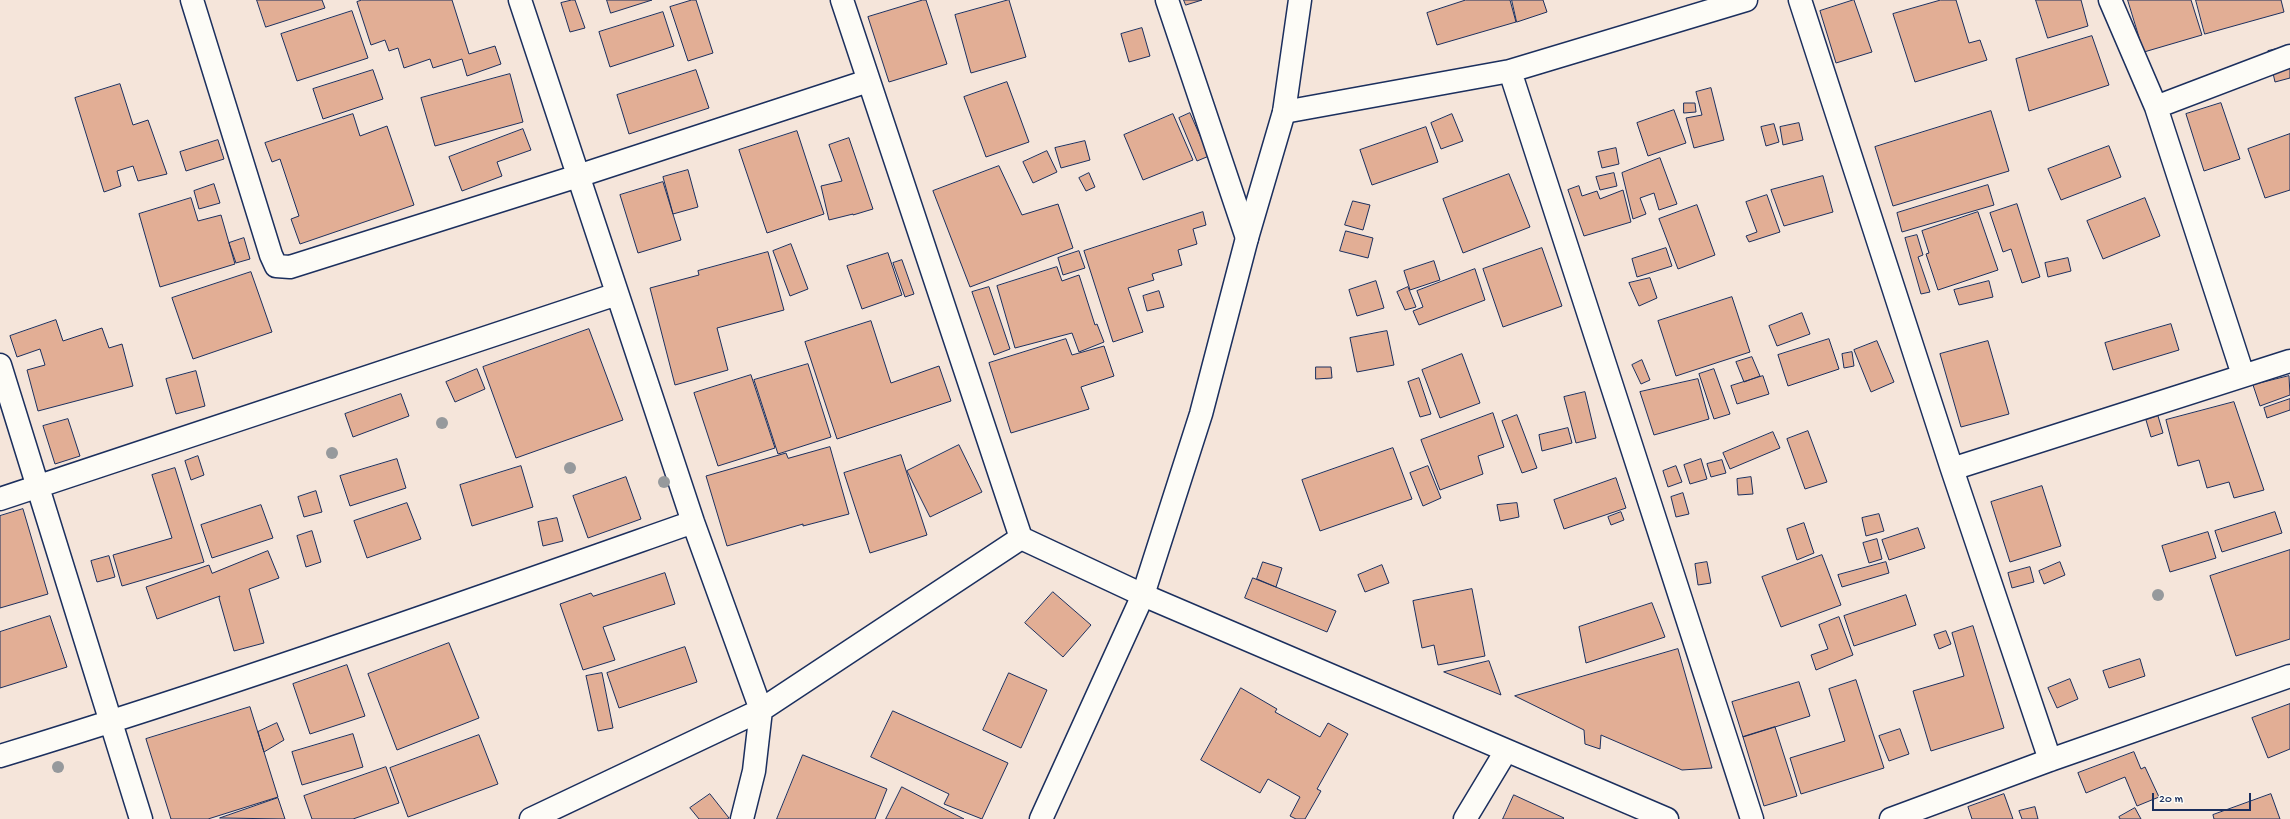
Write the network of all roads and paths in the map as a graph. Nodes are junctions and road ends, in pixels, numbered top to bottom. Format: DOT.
graph roads {
  1 [pos="192,0"];
  2 [pos="520,0"];
  3 [pos="842,0"];
  4 [pos="1167,0"];
  5 [pos="1300,0"];
  6 [pos="1746,0"];
  7 [pos="1800,0"];
  8 [pos="2110,0"];
  9 [pos="2290,56"];
  10 [pos="1510,72"];
  11 [pos="868,81"];
  12 [pos="2156,107"];
  13 [pos="1284,112"];
  14 [pos="578,176"];
  15 [pos="1247,238"];
  16 [pos="617,294"];
  17 [pos="2290,361"];
  18 [pos="0,367"];
  19 [pos="2243,375"];
  20 [pos="1952,469"];
  21 [pos="38,488"];
  22 [pos="0,499"];
  23 [pos="693,522"];
  24 [pos="1021,538"];
  25 [pos="1143,595"];
  26 [pos="2290,676"];
  27 [pos="761,710"];
  28 [pos="110,722"];
  29 [pos="1506,751"];
  30 [pos="0,756"];
  31 [pos="2050,760"];
  32 [pos="141,819"];
  33 [pos="531,819"];
  34 [pos="742,819"];
  35 [pos="1041,819"];
  36 [pos="1464,819"];
  37 [pos="1667,819"];
  38 [pos="1752,819"];
  39 [pos="1891,819"];
  1 -- 14 [label="street"];
  2 -- 14 [label="street"];
  3 -- 11 [label="street"];
  4 -- 15 [label="street"];
  5 -- 13 [label="street"];
  6 -- 10 [label="street"];
  7 -- 20 [label="street"];
  8 -- 12 [label="street"];
  9 -- 12 [label="street"];
  10 -- 13 [label="street"];
  10 -- 38 [label="street"];
  11 -- 14 [label="street"];
  11 -- 24 [label="street"];
  12 -- 19 [label="street"];
  13 -- 15 [label="street"];
  14 -- 16 [label="street"];
  15 -- 25 [label="street"];
  16 -- 21 [label="street"];
  16 -- 23 [label="street"];
  17 -- 19 [label="street"];
  18 -- 21 [label="street"];
  19 -- 20 [label="street"];
  20 -- 31 [label="street"];
  21 -- 22 [label="street"];
  21 -- 28 [label="street"];
  23 -- 27 [label="street"];
  23 -- 28 [label="street"];
  24 -- 25 [label="street"];
  24 -- 27 [label="street"];
  25 -- 29 [label="street"];
  25 -- 35 [label="street"];
  26 -- 31 [label="street"];
  27 -- 33 [label="street"];
  27 -- 34 [label="street"];
  28 -- 30 [label="street"];
  28 -- 32 [label="street"];
  29 -- 36 [label="street"];
  29 -- 37 [label="street"];
  31 -- 39 [label="street"];
}
